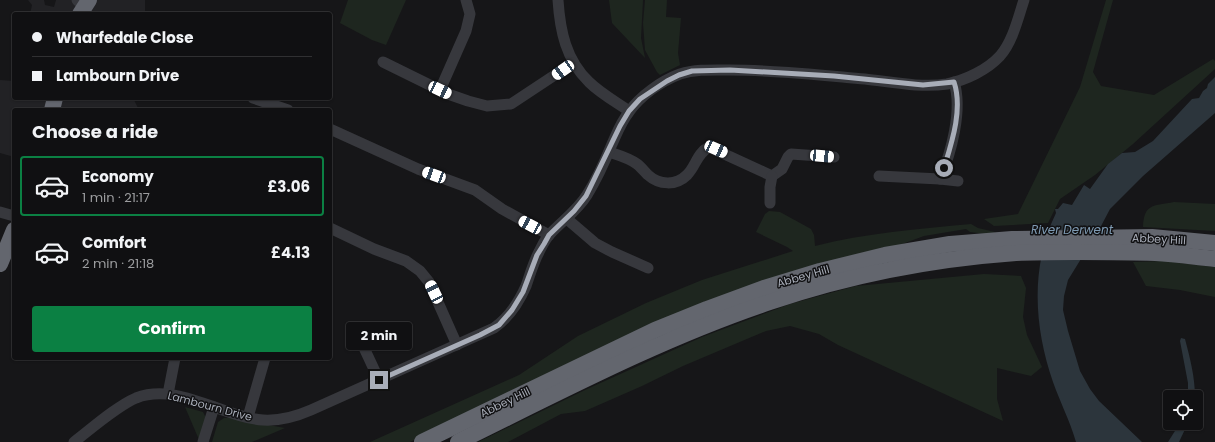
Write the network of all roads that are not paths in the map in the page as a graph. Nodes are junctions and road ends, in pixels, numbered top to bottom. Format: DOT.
graph roads {
  1 [pos="466,0"];
  2 [pos="558,0"];
  3 [pos="1024,0"];
  4 [pos="383,62"];
  5 [pos="573,63"];
  6 [pos="954,82"];
  7 [pos="440,90"];
  8 [pos="259,100"];
  9 [pos="282,108"];
  10 [pos="629,111"];
  11 [pos="332,129"];
  12 [pos="609,152"];
  13 [pos="834,157"];
  14 [pos="772,176"];
  15 [pos="879,176"];
  16 [pos="940,179"];
  17 [pos="958,181"];
  18 [pos="770,203"];
  19 [pos="0,212"];
  20 [pos="12,215"];
  21 [pos="567,219"];
  22 [pos="332,229"];
  23 [pos="12,235"];
  24 [pos="549,235"];
  25 [pos="1215,243"];
  26 [pos="1029,245"];
  27 [pos="1134,245"];
  28 [pos="1215,259"];
  29 [pos="0,264"];
  30 [pos="648,268"];
  31 [pos="359,337"];
  32 [pos="457,345"];
  33 [pos="175,360"];
  34 [pos="264,360"];
  35 [pos="379,380"];
  36 [pos="168,394"];
  37 [pos="214,407"];
  38 [pos="248,417"];
  39 [pos="74,442"];
  40 [pos="203,442"];
  41 [pos="422,442"];
  42 [pos="458,442"];
  1 -- 7 [label="street"];
  2 -- 5 [label="street"];
  3 -- 6 [label="street, Lambourn Drive"];
  4 -- 7 [label="street"];
  5 -- 7 [label="street"];
  5 -- 10 [label="street"];
  6 -- 10 [label="street, Lambourn Drive"];
  6 -- 16 [label="street"];
  8 -- 9 [label="street"];
  10 -- 12 [label="street, Lambourn Drive"];
  11 -- 24 [label="street"];
  12 -- 14 [label="street"];
  12 -- 21 [label="street, Lambourn Drive"];
  13 -- 14 [label="street"];
  14 -- 18 [label="street"];
  15 -- 16 [label="street"];
  16 -- 17 [label="street"];
  19 -- 20 [label="street"];
  21 -- 24 [label="street, Lambourn Drive"];
  21 -- 30 [label="street"];
  22 -- 32 [label="street"];
  23 -- 29 [label="highway"];
  24 -- 32 [label="street, Lambourn Drive"];
  25 -- 27 [label="highway, Abbey Hill"];
  26 -- 27 [label="highway, Abbey Hill"];
  26 -- 41 [label="highway, Abbey Hill"];
  26 -- 42 [label="highway, Abbey Hill"];
  27 -- 28 [label="highway, Abbey Hill"];
  31 -- 35 [label="street"];
  32 -- 35 [label="street, Lambourn Drive"];
  33 -- 36 [label="street"];
  34 -- 38 [label="street"];
  35 -- 38 [label="street, Lambourn Drive"];
  36 -- 37 [label="street, Lambourn Drive"];
  36 -- 39 [label="street, Lambourn Drive"];
  37 -- 38 [label="street, Lambourn Drive"];
  37 -- 40 [label="street"];
}
